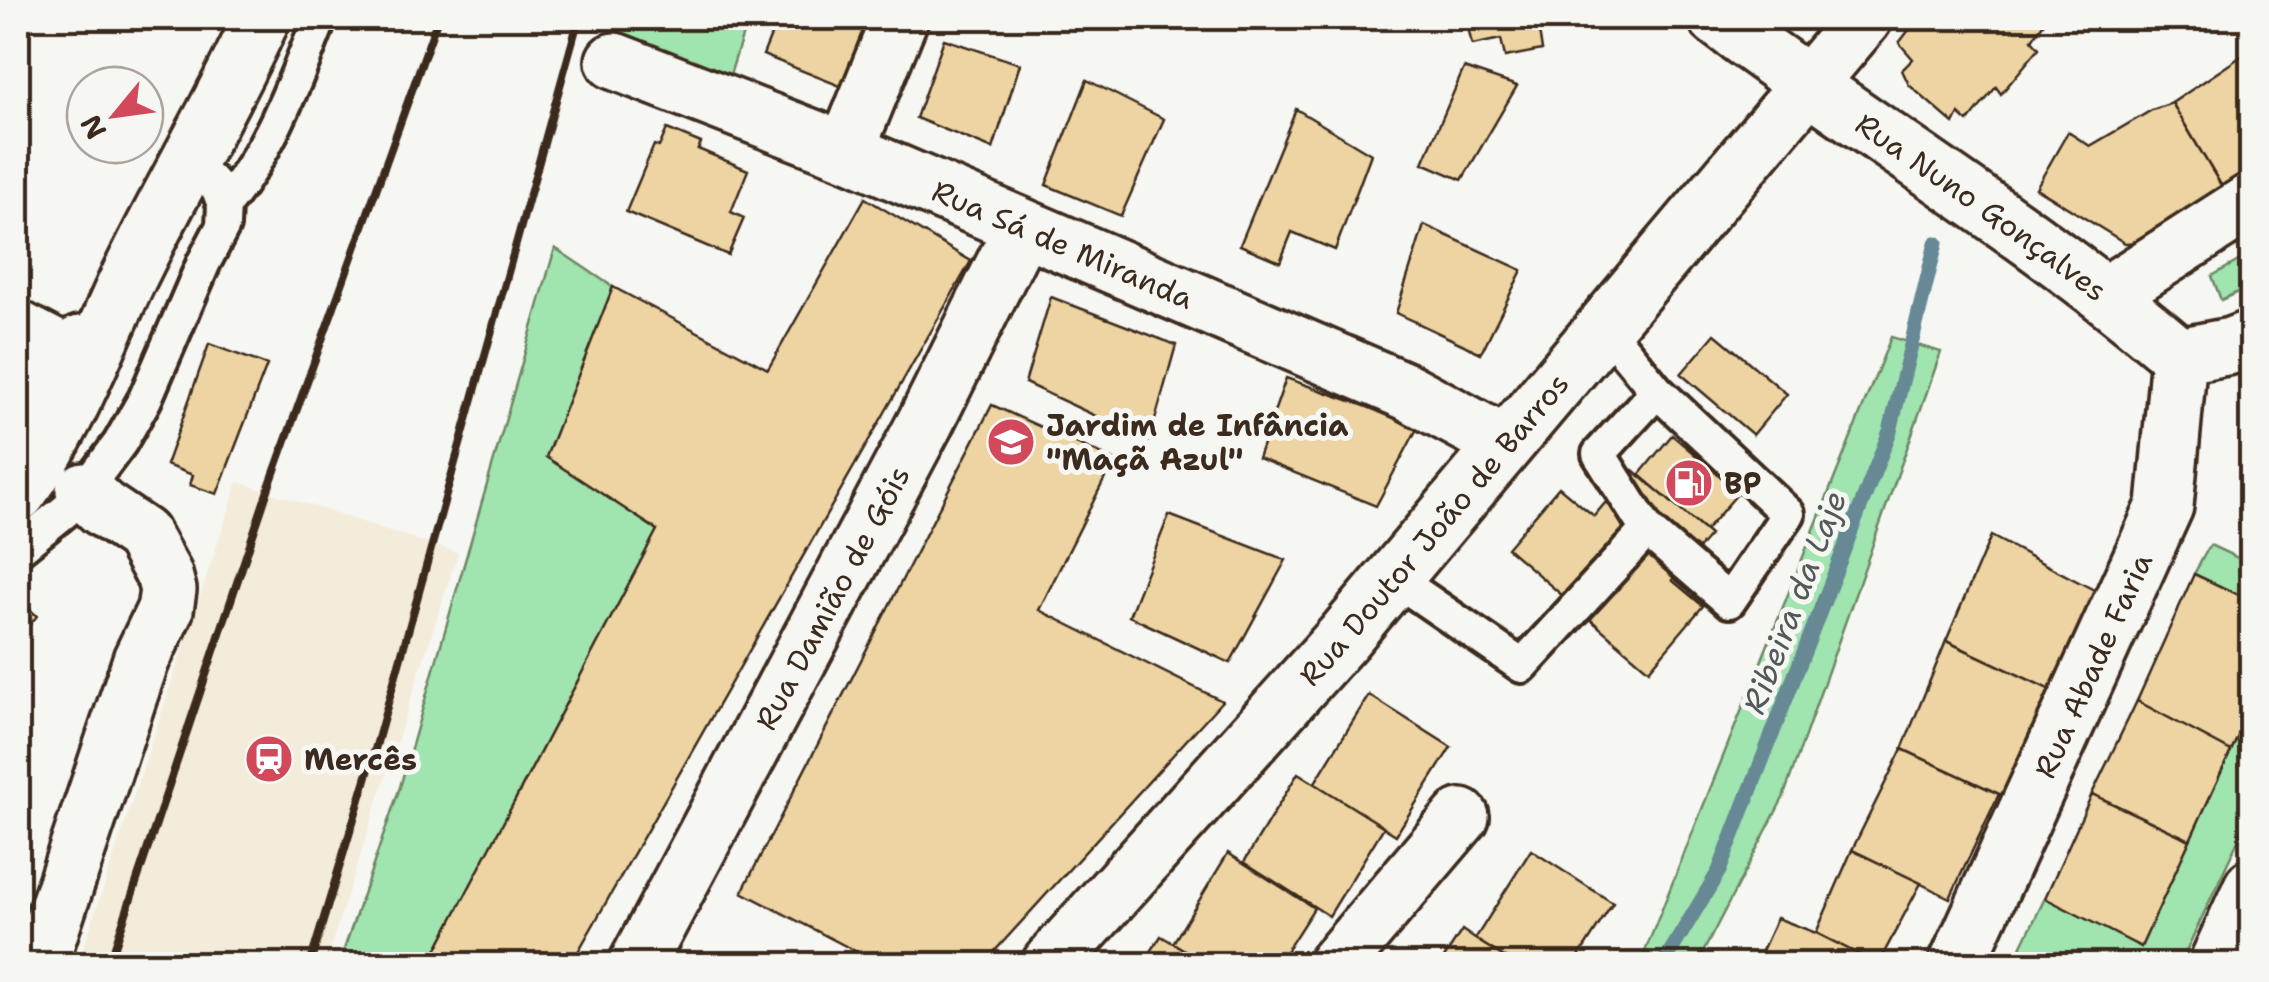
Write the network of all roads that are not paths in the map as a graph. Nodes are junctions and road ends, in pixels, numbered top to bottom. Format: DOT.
graph roads {
  1 [pos="262,18"];
  2 [pos="320,18"];
  3 [pos="900,18"];
  4 [pos="1717,18"];
  5 [pos="1864,18"];
  6 [pos="614,60"];
  7 [pos="1807,86"];
  8 [pos="846,151"];
  9 [pos="205,186"];
  10 [pos="2252,202"];
  11 [pos="1022,228"];
  12 [pos="127,282"];
  13 [pos="2107,294"];
  14 [pos="1605,328"];
  15 [pos="18,329"];
  16 [pos="2252,338"];
  17 [pos="70,356"];
  18 [pos="2180,356"];
  19 [pos="1657,392"];
  20 [pos="18,409"];
  21 [pos="1505,444"];
  22 [pos="84,491"];
  23 [pos="18,493"];
  24 [pos="1647,530"];
  25 [pos="18,549"];
  26 [pos="1394,578"];
  27 [pos="1461,818"];
  28 [pos="2252,887"];
  29 [pos="39,964"];
  30 [pos="636,964"];
  31 [pos="1050,964"];
  32 [pos="1336,964"];
  33 [pos="1957,964"];
  34 [pos="2217,964"];
  1 -- 9 [label="street"];
  2 -- 9 [label="lane"];
  3 -- 8 [label="street"];
  4 -- 7 [label="street, Rua Nuno Gonçalves"];
  5 -- 7 [label="street, Rua Doutor João de Barros"];
  6 -- 8 [label="street, Rua Sá de Miranda"];
  7 -- 13 [label="street, Rua Nuno Gonçalves"];
  7 -- 14 [label="street, Rua Doutor João de Barros"];
  8 -- 11 [label="street, Rua Sá de Miranda"];
  9 -- 12 [label="street"];
  9 -- 22 [label="lane"];
  10 -- 13 [label="street"];
  11 -- 21 [label="street, Rua Sá de Miranda"];
  11 -- 30 [label="street, Rua Damião de Góis"];
  12 -- 17 [label="street"];
  12 -- 23 [label="street"];
  13 -- 18 [label="street, Rua Nuno Gonçalves"];
  14 -- 19 [label="lane"];
  14 -- 21 [label="street, Rua Doutor João de Barros"];
  15 -- 17 [label="street"];
  16 -- 18 [label="street"];
  17 -- 20 [label="street"];
  18 -- 33 [label="street, Rua Abade Faria"];
  19 -- 24 [label="lane"];
  19 -- 24 [label="lane"];
  21 -- 26 [label="street, Rua Doutor João de Barros"];
  22 -- 25 [label="lane"];
  22 -- 29 [label="street"];
  24 -- 26 [label="lane"];
  26 -- 31 [label="street, Rua Doutor João de Barros"];
  27 -- 32 [label="street"];
  28 -- 34 [label="street"];
}
